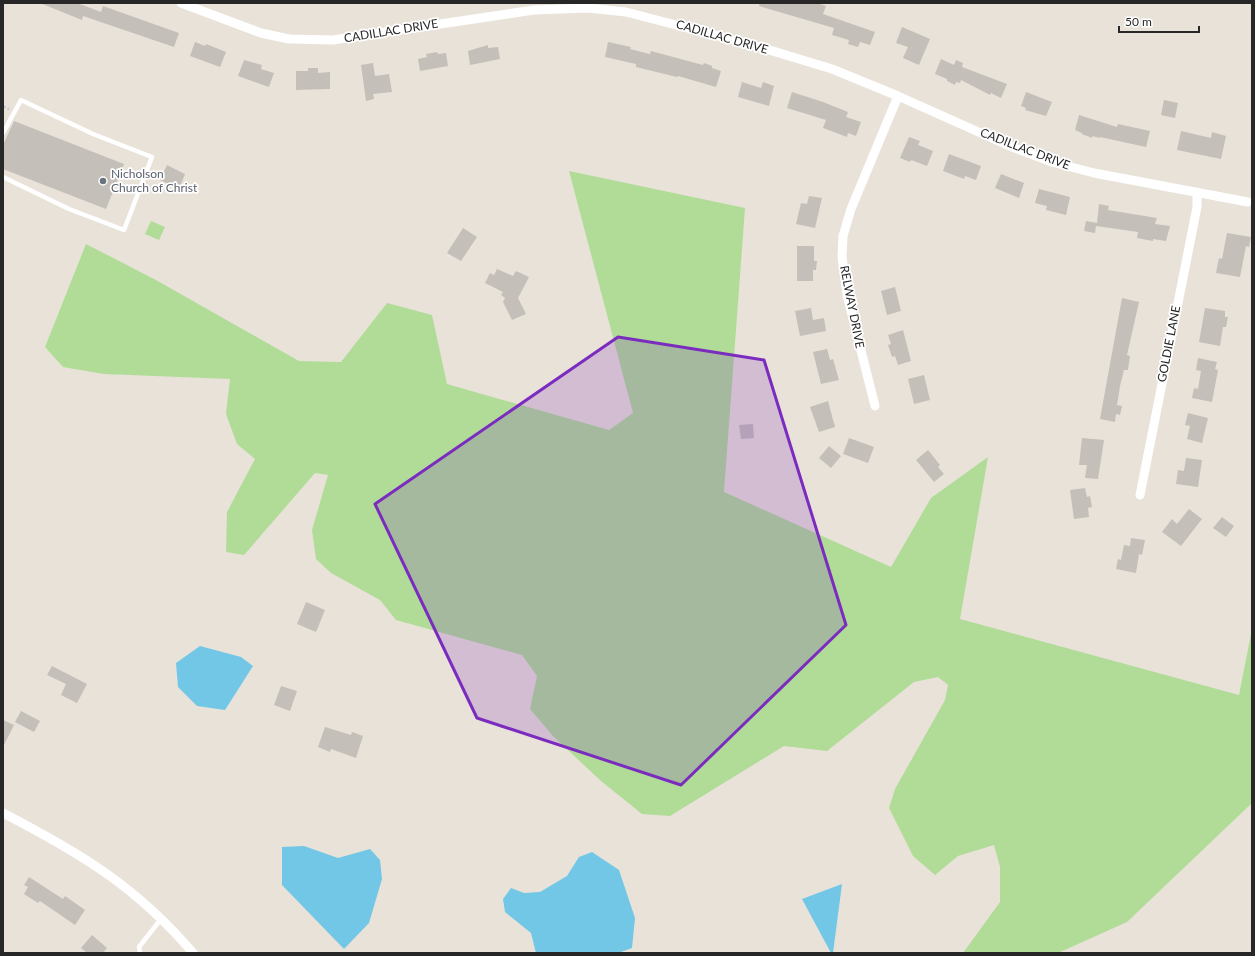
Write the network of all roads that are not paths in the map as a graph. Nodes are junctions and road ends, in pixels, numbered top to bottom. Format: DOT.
graph roads {
  1 [pos="181,3"];
  2 [pos="898,96"];
  3 [pos="3,133"];
  4 [pos="3,177"];
  5 [pos="1197,192"];
  6 [pos="1248,202"];
  7 [pos="875,406"];
  8 [pos="1140,495"];
  9 [pos="3,813"];
  10 [pos="161,919"];
  11 [pos="140,953"];
  12 [pos="193,953"];
  1 -- 2 [label="street, CADILLAC DRIVE"];
  2 -- 5 [label="street, CADILLAC DRIVE"];
  2 -- 7 [label="street, RELWAY DRIVE"];
  3 -- 4 [label="lane"];
  5 -- 6 [label="street, CADILLAC DRIVE"];
  5 -- 8 [label="street, GOLDIE LANE"];
  9 -- 10 [label="street"];
  10 -- 11 [label="lane"];
  10 -- 12 [label="street"];
}
